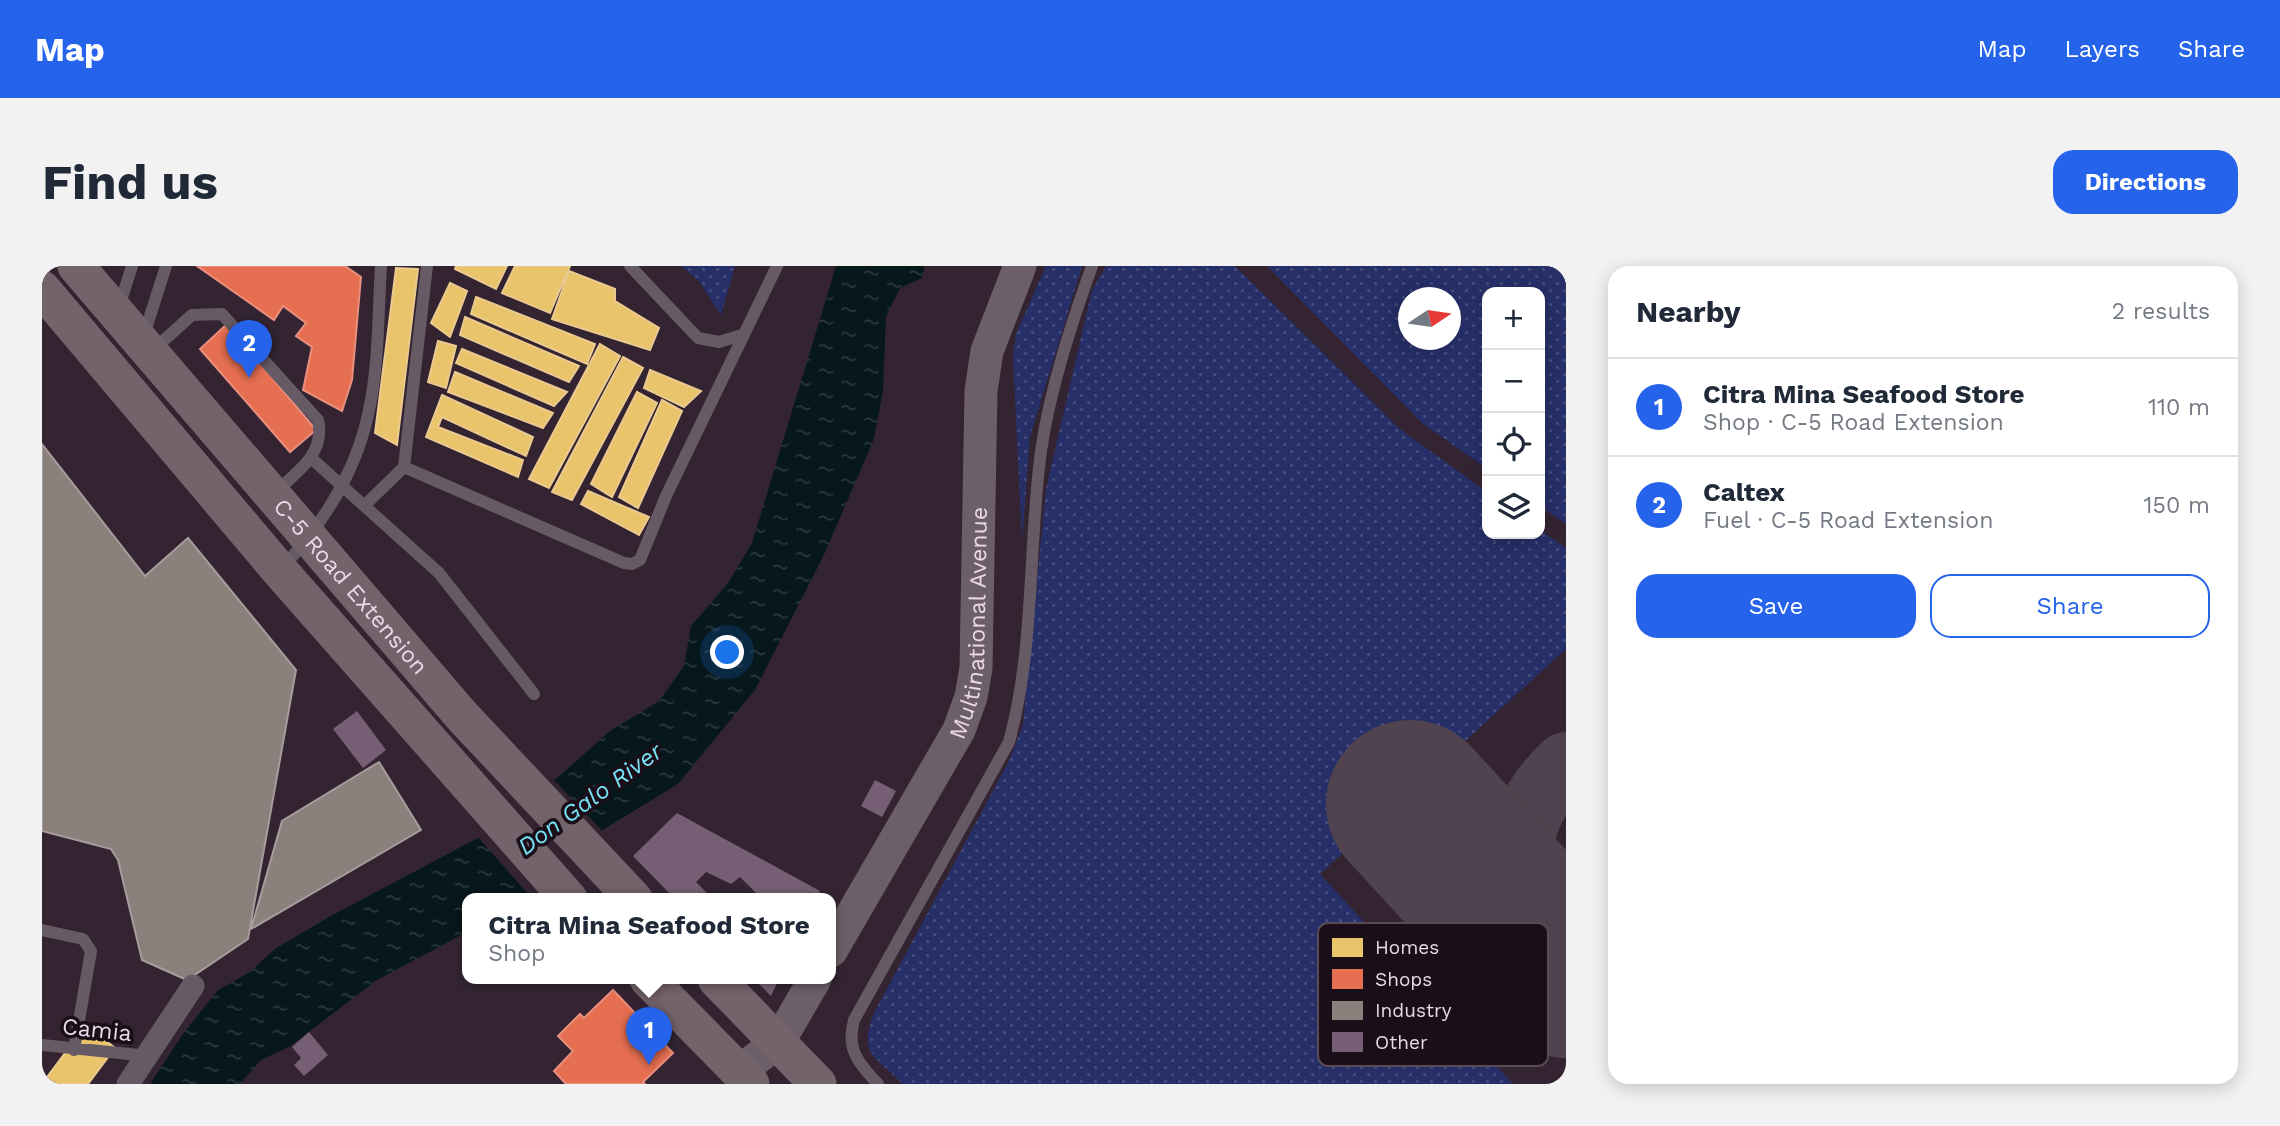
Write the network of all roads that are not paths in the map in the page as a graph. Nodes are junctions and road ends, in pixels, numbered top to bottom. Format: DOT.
graph roads {
  1 [pos="132,266"];
  2 [pos="166,266"];
  3 [pos="381,266"];
  4 [pos="427,266"];
  5 [pos="630,266"];
  6 [pos="777,266"];
  7 [pos="1020,266"];
  8 [pos="1092,266"];
  9 [pos="84,275"];
  10 [pos="50,300"];
  11 [pos="117,314"];
  12 [pos="741,335"];
  13 [pos="146,348"];
  14 [pos="311,458"];
  15 [pos="404,467"];
  16 [pos="342,486"];
  17 [pos="273,494"];
  18 [pos="365,505"];
  19 [pos="311,537"];
  20 [pos="280,571"];
  21 [pos="534,694"];
  22 [pos="563,893"];
  23 [pos="629,893"];
  24 [pos="42,930"];
  25 [pos="836,942"];
  26 [pos="653,984"];
  27 [pos="721,984"];
  28 [pos="812,984"];
  29 [pos="193,986"];
  30 [pos="779,1041"];
  31 [pos="42,1045"];
  32 [pos="74,1051"];
  33 [pos="148,1056"];
  34 [pos="739,1080"];
  35 [pos="128,1084"];
  36 [pos="818,1084"];
  37 [pos="878,1084"];
  1 -- 11 [label="lane"];
  2 -- 13 [label="lane"];
  3 -- 16 [label="lane"];
  4 -- 15 [label="lane"];
  5 -- 12 [label="lane"];
  6 -- 12 [label="lane"];
  7 -- 25 [label="street, Multinational Avenue"];
  8 -- 37 [label="lane"];
  9 -- 10 [label="main road"];
  9 -- 11 [label="main road, C-5 Road Extension"];
  10 -- 20 [label="main road, C-5 Road Extension"];
  11 -- 13 [label="main road, C-5 Road Extension"];
  12 -- 15 [label="lane"];
  13 -- 14 [label="lane"];
  13 -- 17 [label="main road, C-5 Road Extension"];
  14 -- 16 [label="lane"];
  14 -- 17 [label="lane"];
  15 -- 18 [label="lane"];
  16 -- 18 [label="lane"];
  16 -- 19 [label="lane"];
  17 -- 19 [label="main road, C-5 Road Extension"];
  18 -- 21 [label="lane"];
  19 -- 20 [label="lane"];
  19 -- 23 [label="main road, C-5 Road Extension"];
  20 -- 22 [label="main road, C-5 Road Extension"];
  24 -- 32 [label="lane"];
  26 -- 34 [label="main road"];
  27 -- 30 [label="main road"];
  28 -- 30 [label="street"];
  29 -- 33 [label="street"];
  30 -- 34 [label="street"];
  30 -- 36 [label="main road"];
  31 -- 32 [label="lane, Camia"];
  32 -- 33 [label="lane, Camia"];
  33 -- 35 [label="street"];
}
